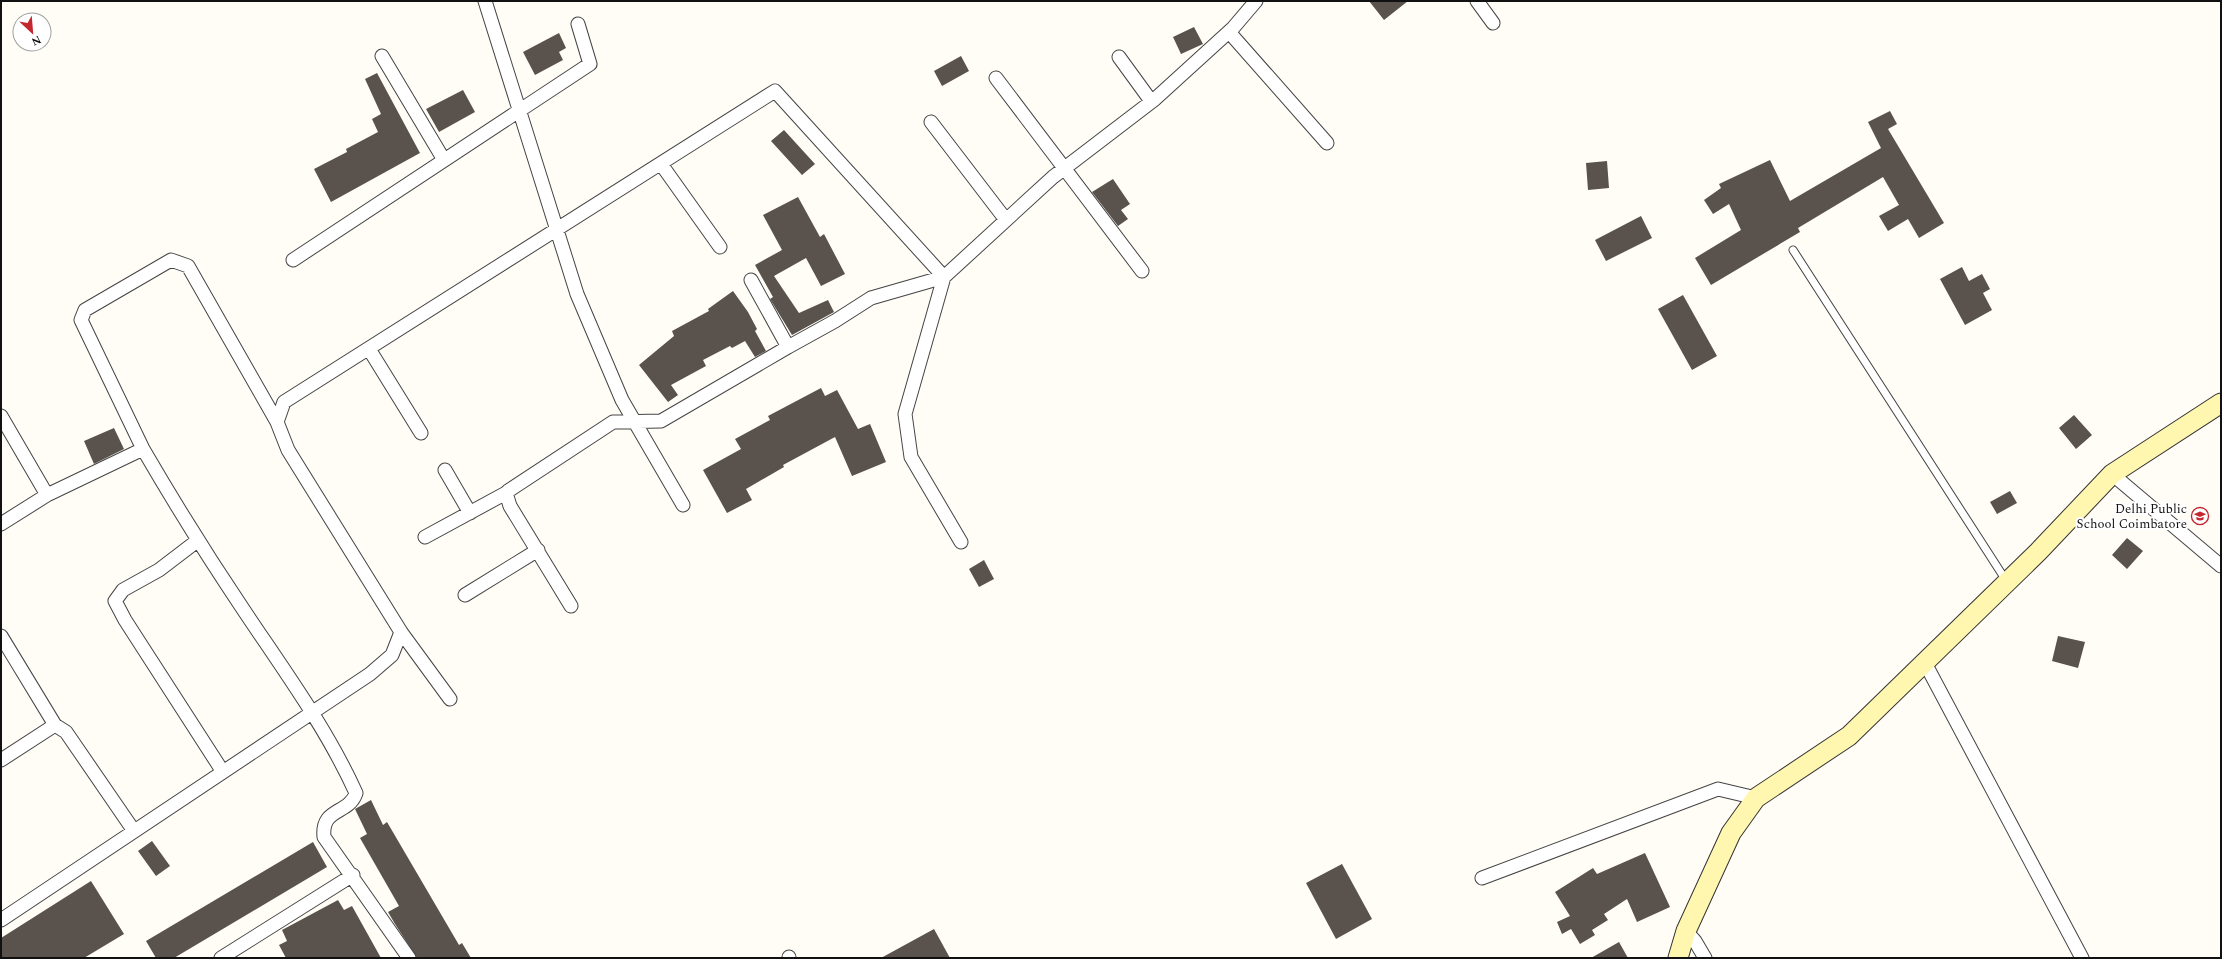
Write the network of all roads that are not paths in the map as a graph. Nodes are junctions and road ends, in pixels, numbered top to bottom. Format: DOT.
graph roads {
  1 [pos="485,1"];
  2 [pos="1256,1"];
  3 [pos="1477,1"];
  4 [pos="1493,23"];
  5 [pos="578,24"];
  6 [pos="1229,32"];
  7 [pos="382,56"];
  8 [pos="1119,57"];
  9 [pos="996,78"];
  10 [pos="1151,102"];
  11 [pos="520,110"];
  12 [pos="931,122"];
  13 [pos="1327,144"];
  14 [pos="444,160"];
  15 [pos="661,164"];
  16 [pos="1064,168"];
  17 [pos="1006,220"];
  18 [pos="557,229"];
  19 [pos="720,247"];
  20 [pos="1793,250"];
  21 [pos="293,260"];
  22 [pos="1142,271"];
  23 [pos="944,277"];
  24 [pos="751,280"];
  25 [pos="788,347"];
  26 [pos="368,349"];
  27 [pos="2221,403"];
  28 [pos="1,416"];
  29 [pos="277,422"];
  30 [pos="636,422"];
  31 [pos="421,434"];
  32 [pos="144,450"];
  33 [pos="445,470"];
  34 [pos="2112,474"];
  35 [pos="506,494"];
  36 [pos="47,495"];
  37 [pos="682,505"];
  38 [pos="470,513"];
  39 [pos="1,524"];
  40 [pos="425,537"];
  41 [pos="197,541"];
  42 [pos="961,542"];
  43 [pos="538,550"];
  44 [pos="2221,566"];
  45 [pos="2007,582"];
  46 [pos="465,595"];
  47 [pos="571,606"];
  48 [pos="401,632"];
  49 [pos="1,636"];
  50 [pos="5,653"];
  51 [pos="1925,663"];
  52 [pos="450,699"];
  53 [pos="312,712"];
  54 [pos="55,725"];
  55 [pos="1,760"];
  56 [pos="223,772"];
  57 [pos="1756,798"];
  58 [pos="134,831"];
  59 [pos="353,875"];
  60 [pos="1482,878"];
  61 [pos="1,920"];
  62 [pos="1686,931"];
  63 [pos="221,958"];
  64 [pos="410,958"];
  65 [pos="1678,958"];
  66 [pos="1706,958"];
  67 [pos="2082,958"];
  1 -- 11 [label="street"];
  2 -- 6 [label="street"];
  3 -- 4 [label="street"];
  5 -- 11 [label="street"];
  6 -- 10 [label="street"];
  6 -- 13 [label="street"];
  7 -- 14 [label="street"];
  8 -- 10 [label="street"];
  9 -- 16 [label="street"];
  10 -- 16 [label="street"];
  11 -- 14 [label="street"];
  11 -- 18 [label="street"];
  12 -- 17 [label="street"];
  14 -- 21 [label="street"];
  15 -- 18 [label="street"];
  15 -- 19 [label="street"];
  15 -- 23 [label="street"];
  16 -- 17 [label="street"];
  16 -- 22 [label="street"];
  17 -- 23 [label="street"];
  18 -- 26 [label="street"];
  18 -- 30 [label="street"];
  20 -- 45 [label="lane"];
  23 -- 25 [label="street"];
  23 -- 42 [label="street"];
  24 -- 25 [label="street"];
  25 -- 30 [label="street"];
  26 -- 29 [label="street"];
  26 -- 31 [label="street"];
  27 -- 34 [label="main road"];
  28 -- 36 [label="street"];
  29 -- 32 [label="street"];
  29 -- 48 [label="street"];
  30 -- 35 [label="street"];
  30 -- 37 [label="street"];
  32 -- 36 [label="street"];
  32 -- 41 [label="street"];
  33 -- 38 [label="street"];
  34 -- 44 [label="street"];
  34 -- 45 [label="main road"];
  35 -- 38 [label="street"];
  35 -- 43 [label="street"];
  36 -- 39 [label="street"];
  38 -- 40 [label="street"];
  41 -- 53 [label="street"];
  41 -- 56 [label="street"];
  43 -- 46 [label="street"];
  43 -- 47 [label="street"];
  45 -- 51 [label="main road"];
  48 -- 52 [label="street"];
  48 -- 53 [label="street"];
  49 -- 50 [label="street"];
  50 -- 54 [label="street"];
  51 -- 57 [label="main road"];
  51 -- 67 [label="street"];
  53 -- 56 [label="street"];
  53 -- 59 [label="street"];
  54 -- 55 [label="street"];
  54 -- 58 [label="street"];
  56 -- 58 [label="street"];
  57 -- 60 [label="street"];
  57 -- 62 [label="main road"];
  58 -- 61 [label="street"];
  59 -- 63 [label="street"];
  59 -- 64 [label="street"];
  62 -- 65 [label="main road"];
  62 -- 66 [label="street"];
}
